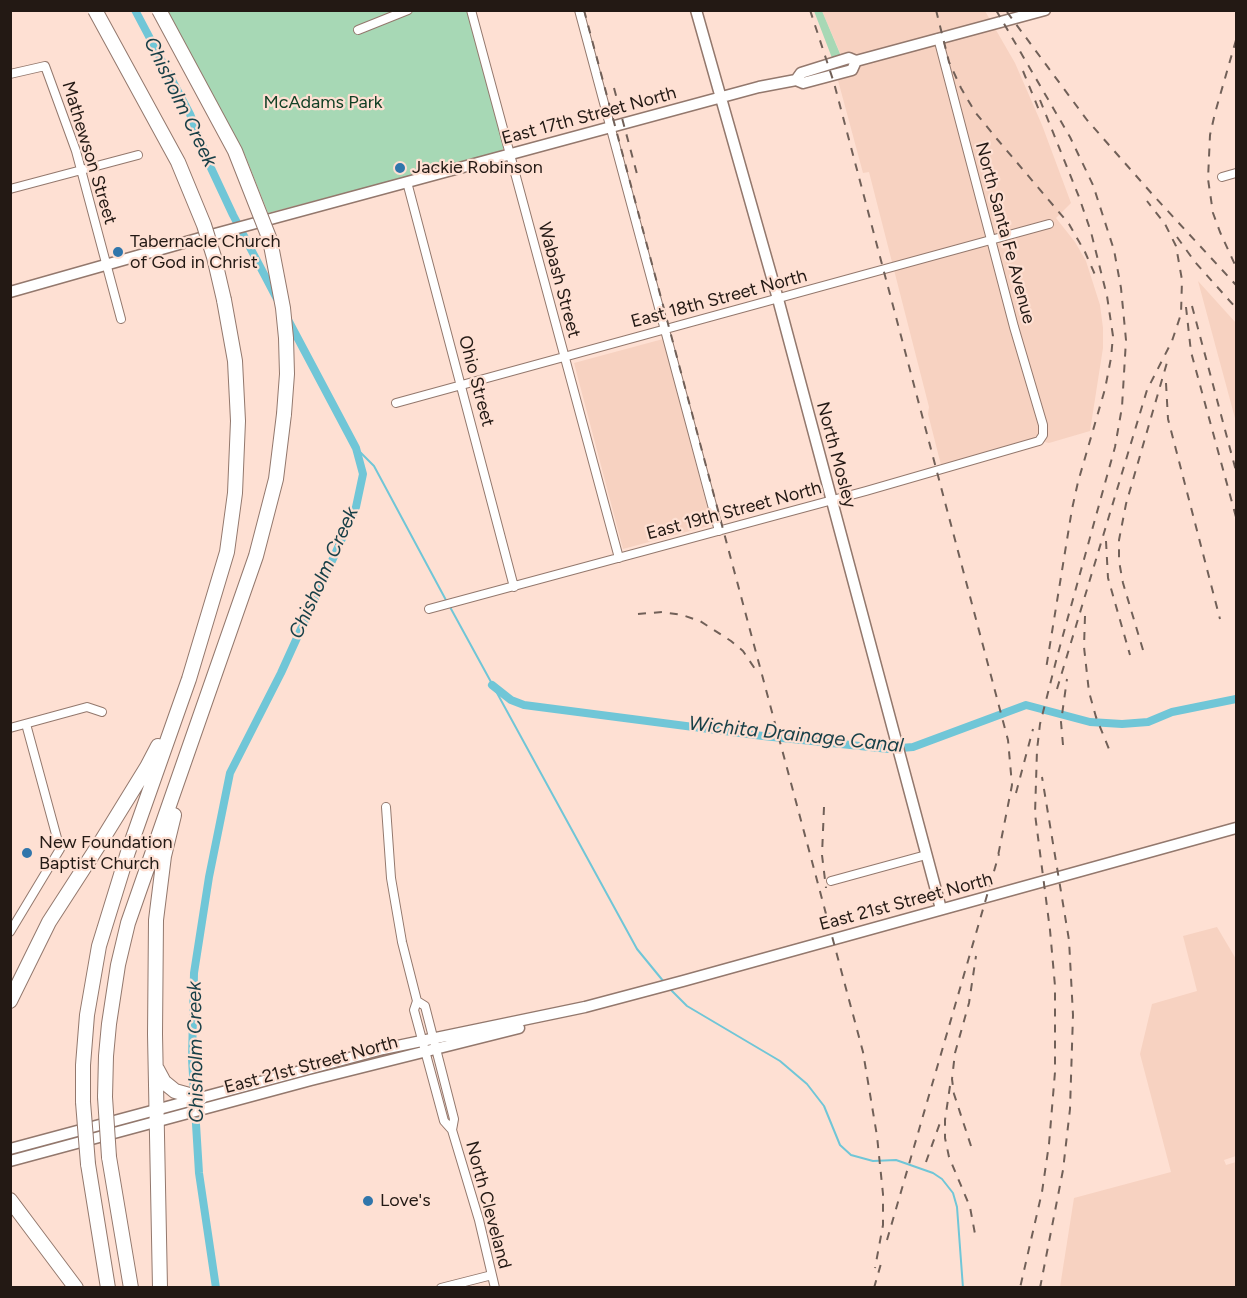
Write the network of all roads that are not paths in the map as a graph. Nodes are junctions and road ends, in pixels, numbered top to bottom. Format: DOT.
graph roads {
  1 [pos="94,10"];
  2 [pos="159,10"];
  3 [pos="408,10"];
  4 [pos="471,10"];
  5 [pos="579,10"];
  6 [pos="696,10"];
  7 [pos="1045,10"];
  8 [pos="358,30"];
  9 [pos="938,38"];
  10 [pos="10,74"];
  11 [pos="720,98"];
  12 [pos="611,127"];
  13 [pos="138,155"];
  14 [pos="510,155"];
  15 [pos="81,170"];
  16 [pos="1236,173"];
  17 [pos="1222,177"];
  18 [pos="407,182"];
  19 [pos="10,189"];
  20 [pos="1049,224"];
  21 [pos="991,241"];
  22 [pos="106,265"];
  23 [pos="10,291"];
  24 [pos="778,299"];
  25 [pos="121,319"];
  26 [pos="664,329"];
  27 [pos="564,356"];
  28 [pos="461,384"];
  29 [pos="396,403"];
  30 [pos="1043,435"];
  31 [pos="830,500"];
  32 [pos="719,531"];
  33 [pos="619,558"];
  34 [pos="514,587"];
  35 [pos="429,609"];
  36 [pos="189,679"];
  37 [pos="102,712"];
  38 [pos="200,718"];
  39 [pos="26,724"];
  40 [pos="10,728"];
  41 [pos="386,807"];
  42 [pos="1236,828"];
  43 [pos="926,855"];
  44 [pos="831,881"];
  45 [pos="941,909"];
  46 [pos="10,932"];
  47 [pos="10,1001"];
  48 [pos="429,1045"];
  49 [pos="156,1067"];
  50 [pos="206,1097"];
  51 [pos="177,1098"];
  52 [pos="157,1116"];
  53 [pos="10,1149"];
  54 [pos="10,1161"];
  55 [pos="10,1200"];
  56 [pos="492,1275"];
  57 [pos="76,1287"];
  58 [pos="108,1287"];
  59 [pos="131,1287"];
  60 [pos="160,1287"];
  61 [pos="441,1287"];
  62 [pos="495,1287"];
  1 -- 36 [label="highway, bridge"];
  2 -- 38 [label="highway, bridge"];
  3 -- 8 [label="street"];
  4 -- 14 [label="street, Wabash Street"];
  5 -- 12 [label="street"];
  6 -- 11 [label="street, North Mosley"];
  7 -- 9 [label="street, East 17th Street North"];
  9 -- 11 [label="street, East 17th Street North"];
  9 -- 21 [label="street, North Santa Fe Avenue"];
  10 -- 15 [label="street, Mathewson Street"];
  11 -- 12 [label="street, East 17th Street North"];
  11 -- 24 [label="street, North Mosley"];
  12 -- 14 [label="street, East 17th Street North"];
  12 -- 26 [label="street"];
  13 -- 15 [label="street"];
  14 -- 18 [label="street, East 17th Street North"];
  14 -- 27 [label="street, Wabash Street"];
  15 -- 19 [label="street"];
  15 -- 22 [label="street, Mathewson Street"];
  16 -- 17 [label="street"];
  18 -- 22 [label="street, East 17th Street North"];
  18 -- 28 [label="street, Ohio Street"];
  20 -- 21 [label="street, East 18th Street North"];
  21 -- 24 [label="street, East 18th Street North"];
  21 -- 30 [label="street, North Santa Fe Avenue"];
  22 -- 23 [label="street, East 17th Street North"];
  22 -- 25 [label="street, Mathewson Street"];
  24 -- 26 [label="street, East 18th Street North"];
  24 -- 31 [label="street, North Mosley"];
  26 -- 27 [label="street, East 18th Street North"];
  26 -- 32 [label="street"];
  27 -- 28 [label="street, East 18th Street North"];
  27 -- 33 [label="street, Wabash Street"];
  28 -- 29 [label="street, East 18th Street North"];
  28 -- 34 [label="street, Ohio Street"];
  30 -- 31 [label="street, East 19th Street North"];
  31 -- 32 [label="street, East 19th Street North"];
  31 -- 43 [label="street, North Mosley"];
  32 -- 33 [label="street, East 19th Street North"];
  33 -- 34 [label="street, East 19th Street North"];
  34 -- 35 [label="street, East 19th Street North"];
  36 -- 47 [label="highway"];
  36 -- 58 [label="highway, bridge"];
  37 -- 39 [label="street"];
  38 -- 49 [label="highway"];
  38 -- 59 [label="highway, bridge"];
  39 -- 40 [label="street"];
  39 -- 46 [label="street"];
  41 -- 48 [label="street, North Cleveland"];
  42 -- 45 [label="street, East 21st Street North"];
  43 -- 44 [label="street"];
  43 -- 45 [label="street, North Mosley"];
  45 -- 48 [label="street, East 21st Street North"];
  48 -- 50 [label="street, East 21st Street North"];
  48 -- 52 [label="street, East 21st Street North"];
  48 -- 56 [label="street, North Cleveland"];
  49 -- 51 [label="highway"];
  49 -- 52 [label="highway"];
  50 -- 51 [label="highway"];
  51 -- 52 [label="street, East 21st Street North"];
  52 -- 53 [label="street, East 21st Street North"];
  52 -- 54 [label="street, East 21st Street North"];
  52 -- 60 [label="highway"];
  55 -- 57 [label="highway"];
  56 -- 61 [label="street"];
  56 -- 62 [label="street, North Cleveland"];
}
